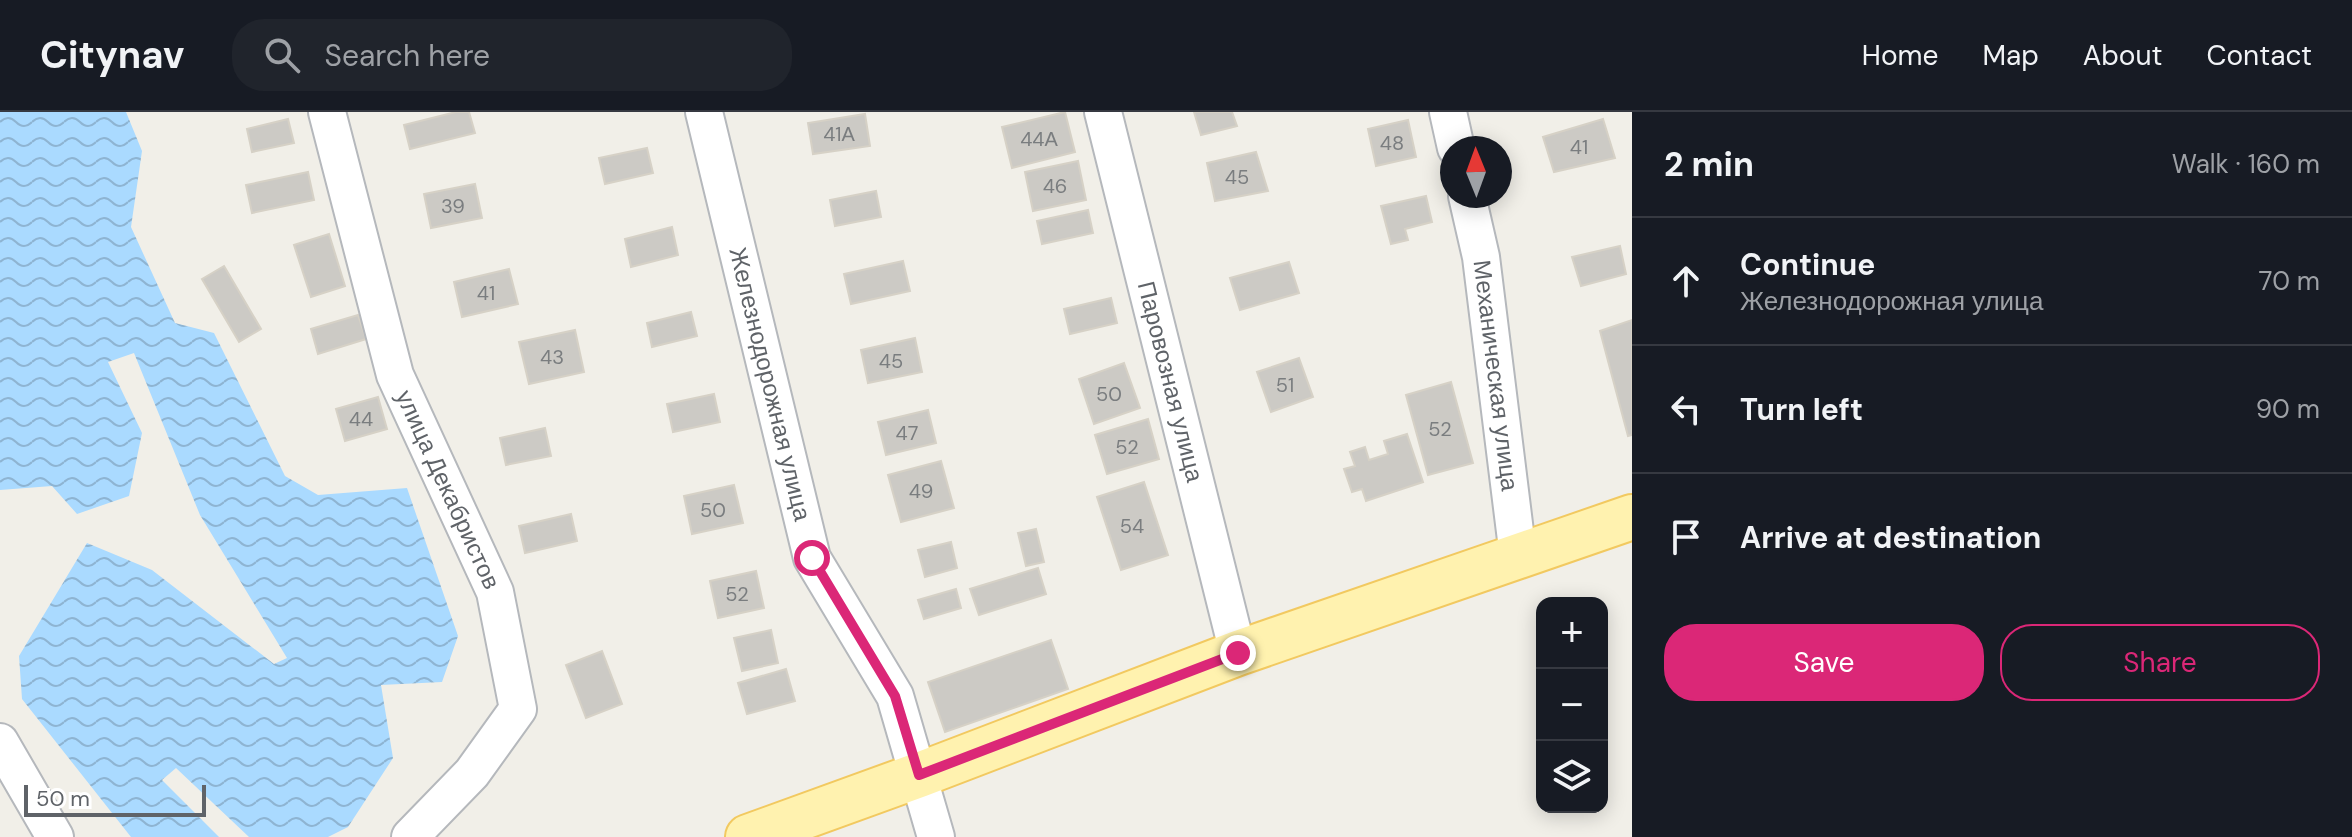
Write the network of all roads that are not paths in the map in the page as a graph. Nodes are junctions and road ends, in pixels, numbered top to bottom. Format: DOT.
graph roads {
  1 [pos="327,112"];
  2 [pos="704,112"];
  3 [pos="1103,112"];
  4 [pos="1448,112"];
  5 [pos="1453,136"];
  6 [pos="1470,208"];
  7 [pos="1632,517"];
  8 [pos="1518,556"];
  9 [pos="1238,653"];
  10 [pos="0,742"];
  11 [pos="919,775"];
  12 [pos="55,837"];
  13 [pos="410,837"];
  14 [pos="748,837"];
  15 [pos="936,837"];
  1 -- 13 [label="street, улица Декабристов"];
  2 -- 11 [label="street, Железнодорожная улица"];
  3 -- 9 [label="street, Паровозная улица"];
  4 -- 5 [label="street"];
  6 -- 8 [label="street, Механическая улица"];
  7 -- 8 [label="main road"];
  8 -- 9 [label="main road"];
  9 -- 11 [label="main road"];
  10 -- 12 [label="street"];
  11 -- 14 [label="main road"];
  11 -- 15 [label="street, Железнодорожная улица"];
}
